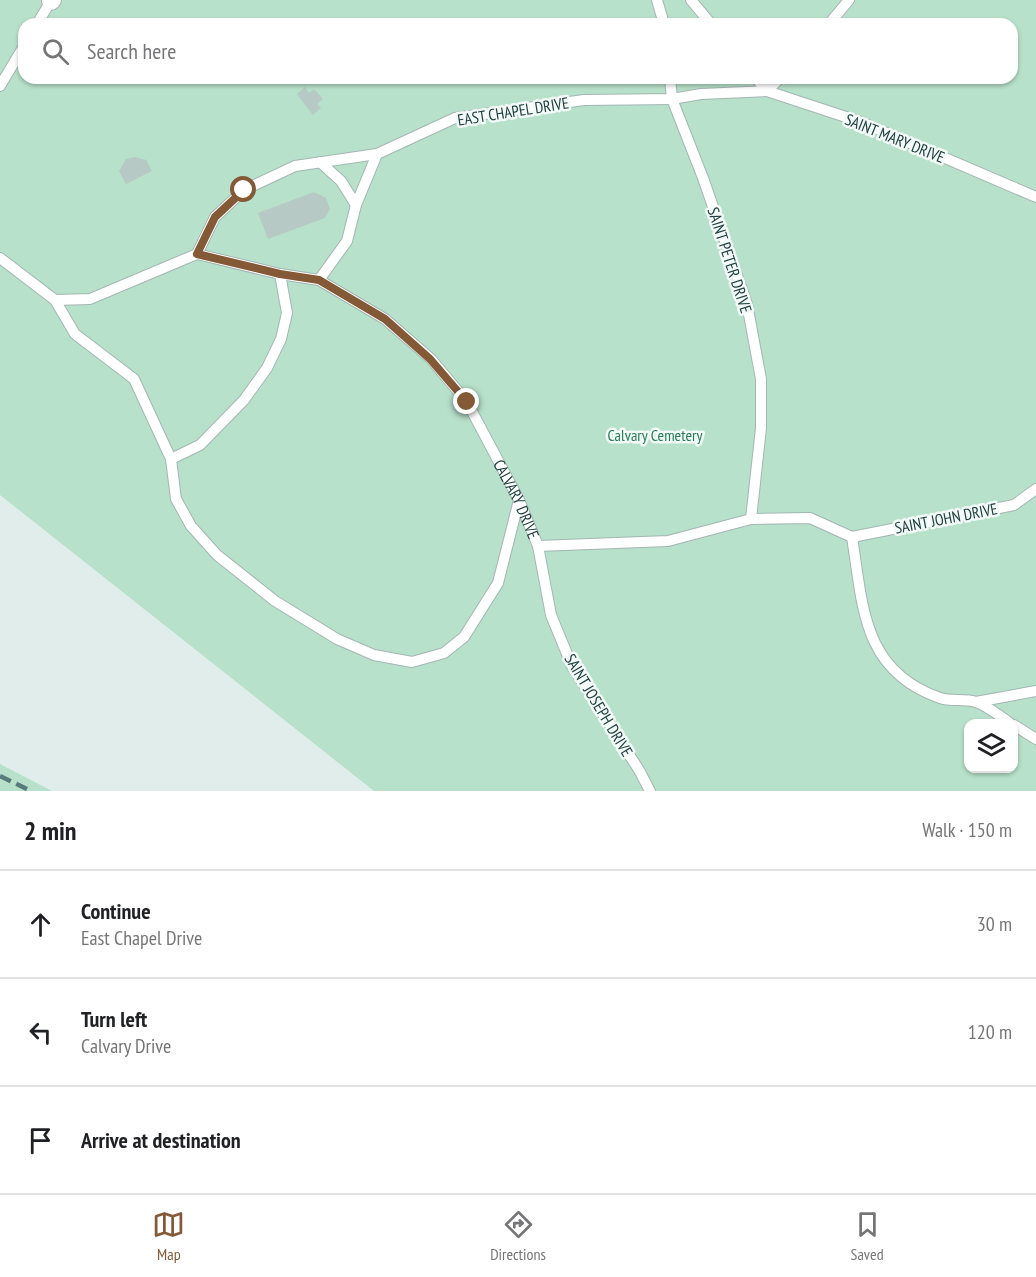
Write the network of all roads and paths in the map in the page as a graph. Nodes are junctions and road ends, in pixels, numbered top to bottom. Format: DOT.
graph roads {
  1 [pos="657,0"];
  2 [pos="692,0"];
  3 [pos="849,0"];
  4 [pos="51,1"];
  5 [pos="41,18"];
  6 [pos="662,18"];
  7 [pos="706,18"];
  8 [pos="834,18"];
  9 [pos="18,56"];
  10 [pos="671,84"];
  11 [pos="761,84"];
  12 [pos="774,84"];
  13 [pos="0,86"];
  14 [pos="767,91"];
  15 [pos="672,99"];
  16 [pos="377,154"];
  17 [pos="320,162"];
  18 [pos="1036,197"];
  19 [pos="356,206"];
  20 [pos="197,254"];
  21 [pos="0,258"];
  22 [pos="280,274"];
  23 [pos="319,280"];
  24 [pos="54,300"];
  25 [pos="171,459"];
  26 [pos="1036,489"];
  27 [pos="519,500"];
  28 [pos="750,519"];
  29 [pos="852,537"];
  30 [pos="538,546"];
  31 [pos="1036,691"];
  32 [pos="976,702"];
  33 [pos="1004,719"];
  34 [pos="1018,728"];
  35 [pos="1036,739"];
  36 [pos="650,791"];
  1 -- 6 [label="lane"];
  2 -- 7 [label="lane"];
  3 -- 8 [label="lane"];
  4 -- 5 [label="lane"];
  9 -- 13 [label="lane"];
  10 -- 15 [label="lane, SAINT PETER DRIVE"];
  11 -- 14 [label="lane"];
  12 -- 14 [label="lane"];
  14 -- 15 [label="lane, EAST CHAPEL DRIVE"];
  14 -- 18 [label="lane, SAINT MARY DRIVE"];
  15 -- 16 [label="lane, EAST CHAPEL DRIVE"];
  15 -- 28 [label="lane, SAINT PETER DRIVE"];
  16 -- 17 [label="lane, EAST CHAPEL DRIVE"];
  16 -- 19 [label="lane"];
  17 -- 19 [label="lane"];
  17 -- 20 [label="lane, EAST CHAPEL DRIVE"];
  19 -- 23 [label="lane"];
  20 -- 22 [label="lane, CALVARY DRIVE"];
  20 -- 24 [label="lane"];
  21 -- 24 [label="lane"];
  22 -- 23 [label="lane, CALVARY DRIVE"];
  22 -- 25 [label="lane"];
  23 -- 27 [label="lane, CALVARY DRIVE"];
  24 -- 25 [label="lane"];
  25 -- 27 [label="lane"];
  26 -- 29 [label="lane, SAINT JOHN DRIVE"];
  27 -- 30 [label="lane, CALVARY DRIVE"];
  28 -- 29 [label="lane, CALVARY DRIVE"];
  28 -- 30 [label="lane, CALVARY DRIVE"];
  29 -- 32 [label="lane"];
  30 -- 36 [label="lane, SAINT JOSEPH DRIVE"];
  31 -- 32 [label="lane"];
  32 -- 33 [label="lane"];
  34 -- 35 [label="lane"];
}
